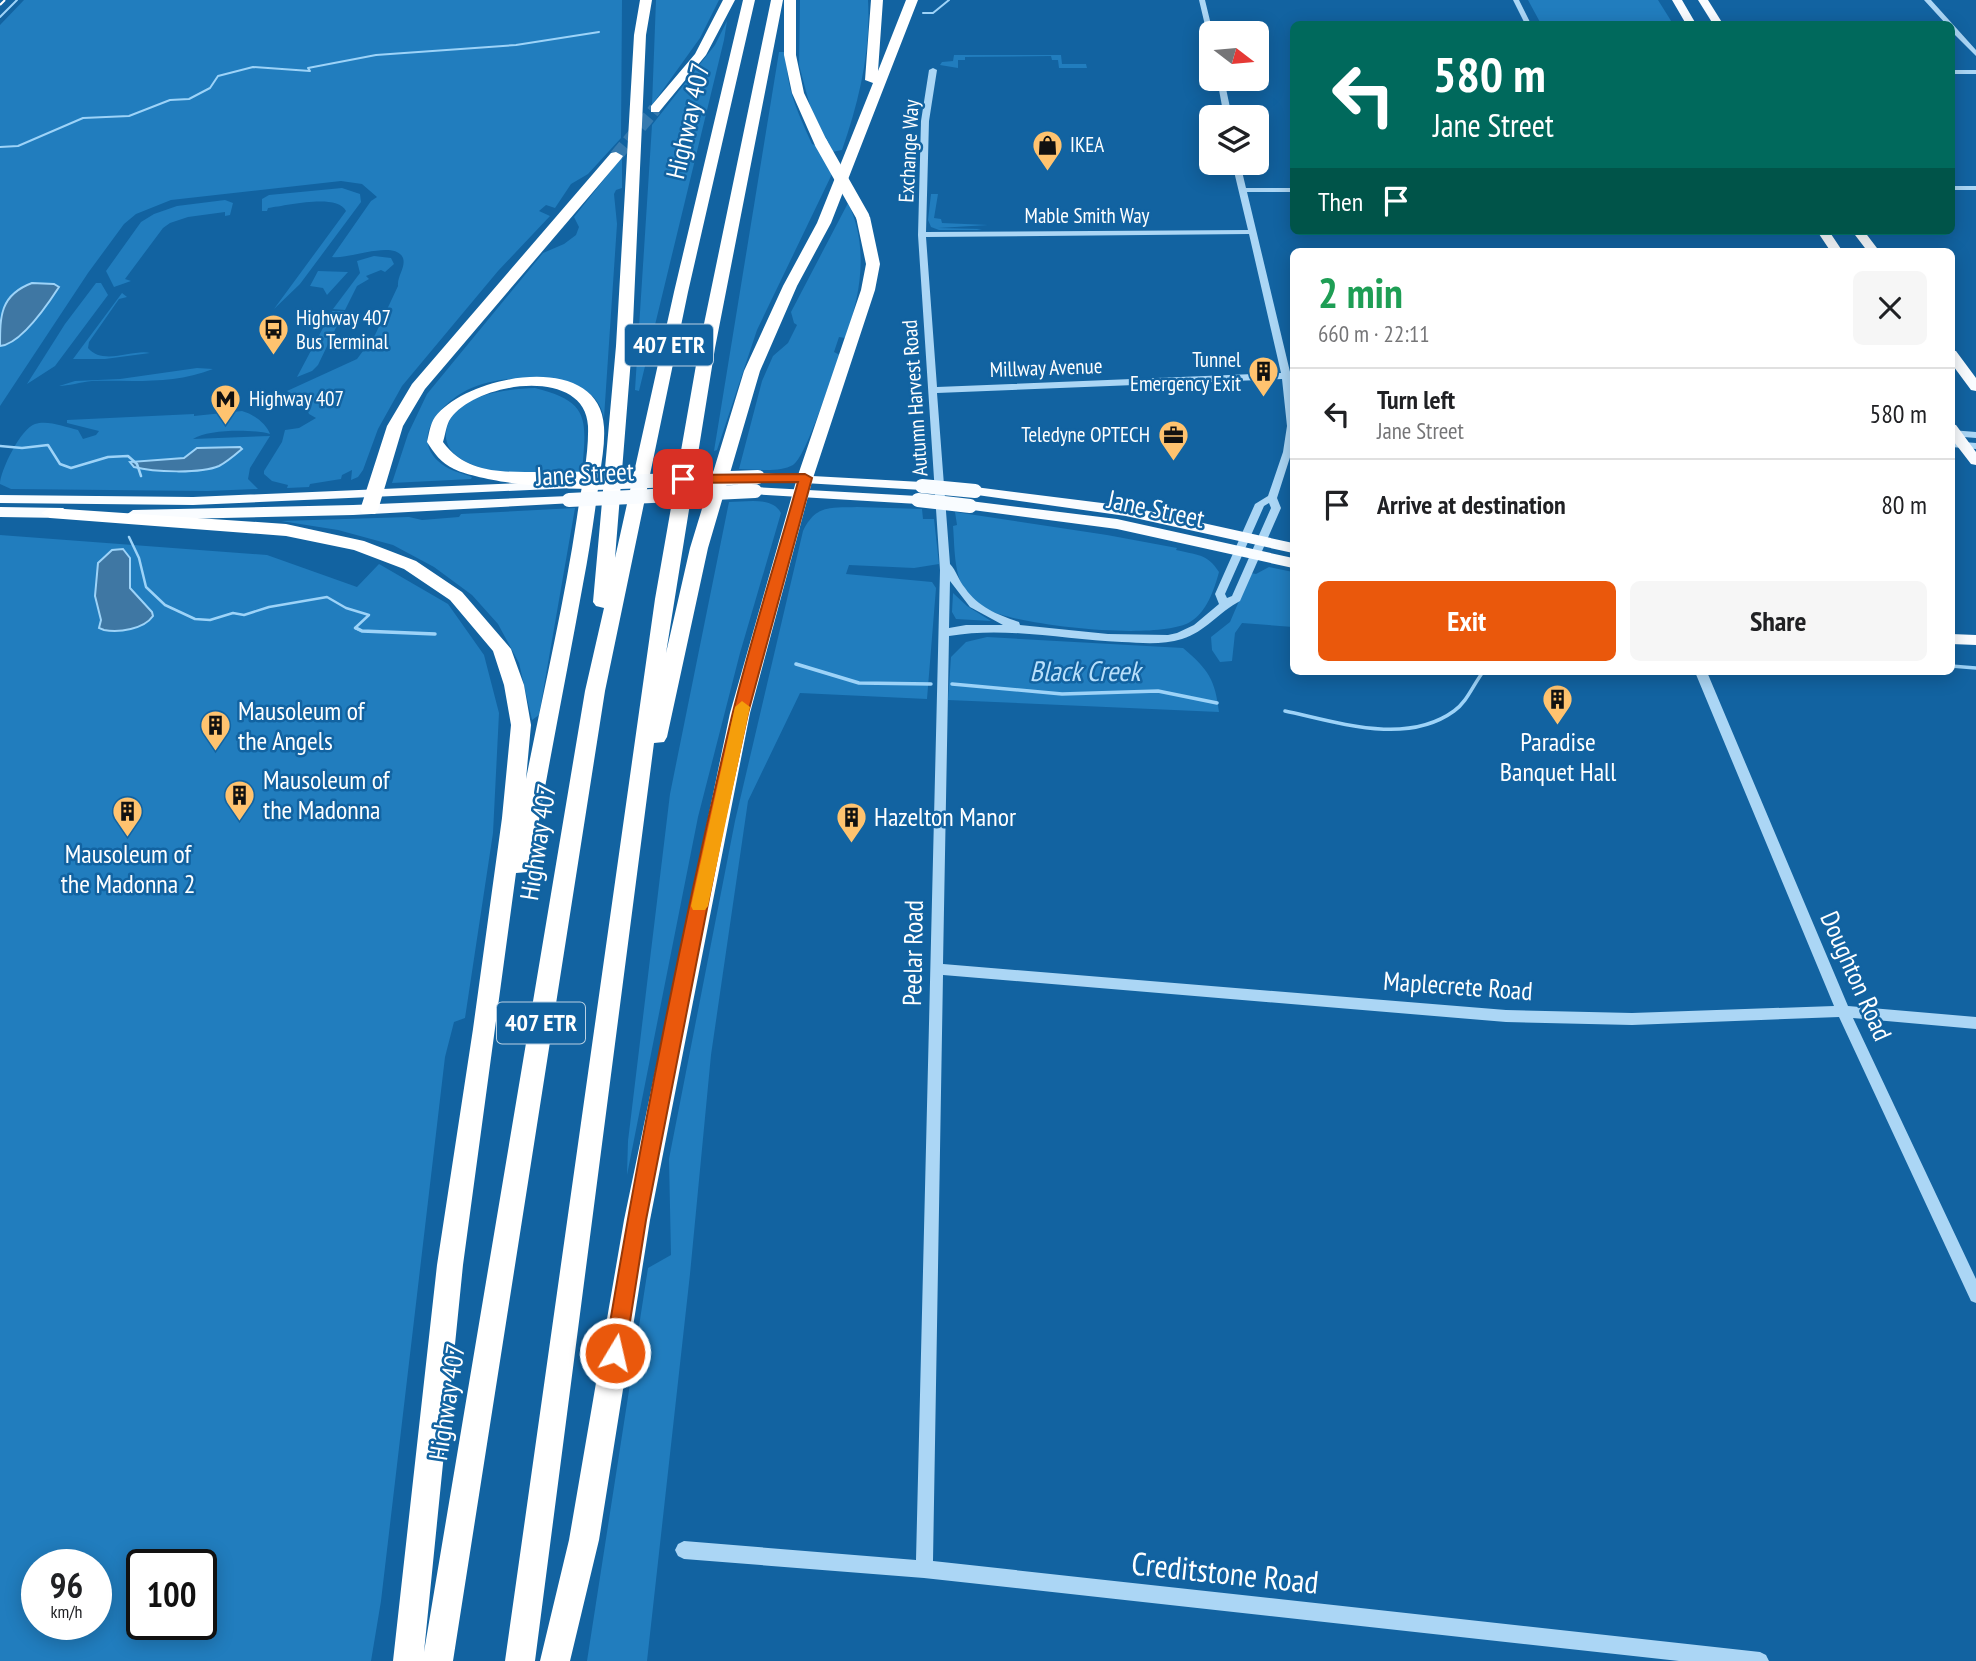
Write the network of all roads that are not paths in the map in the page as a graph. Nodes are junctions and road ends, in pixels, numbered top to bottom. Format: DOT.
graph roads {
  1 [pos="636,0"];
  2 [pos="646,0"];
  3 [pos="729,0"];
  4 [pos="749,0"];
  5 [pos="777,0"];
  6 [pos="790,0"];
  7 [pos="877,0"];
  8 [pos="912,0"];
  9 [pos="1202,0"];
  10 [pos="1516,0"];
  11 [pos="1677,0"];
  12 [pos="1703,0"];
  13 [pos="1927,0"];
  14 [pos="1207,21"];
  15 [pos="1526,21"];
  16 [pos="1688,21"];
  17 [pos="1716,21"];
  18 [pos="1946,21"];
  19 [pos="1955,31"];
  20 [pos="640,34"];
  21 [pos="1976,54"];
  22 [pos="933,70"];
  23 [pos="1955,72"];
  24 [pos="1976,72"];
  25 [pos="868,106"];
  26 [pos="655,109"];
  27 [pos="616,156"];
  28 [pos="1239,175"];
  29 [pos="1955,188"];
  30 [pos="1976,188"];
  31 [pos="1242,190"];
  32 [pos="1290,190"];
  33 [pos="1252,232"];
  34 [pos="922,235"];
  35 [pos="1955,359"];
  36 [pos="1286,376"];
  37 [pos="1976,387"];
  38 [pos="933,390"];
  39 [pos="1290,397"];
  40 [pos="1976,435"];
  41 [pos="1958,438"];
  42 [pos="1290,446"];
  43 [pos="1976,461"];
  44 [pos="608,481"];
  45 [pos="756,484"];
  46 [pos="803,486"];
  47 [pos="569,488"];
  48 [pos="920,493"];
  49 [pos="1272,498"];
  50 [pos="0,499"];
  51 [pos="371,502"];
  52 [pos="0,512"];
  53 [pos="50,513"];
  54 [pos="1250,547"];
  55 [pos="1290,548"];
  56 [pos="944,559"];
  57 [pos="1290,562"];
  58 [pos="1224,603"];
  59 [pos="1026,629"];
  60 [pos="943,633"];
  61 [pos="1955,639"];
  62 [pos="1976,640"];
  63 [pos="1702,675"];
  64 [pos="595,691"];
  65 [pos="624,882"];
  66 [pos="938,969"];
  67 [pos="1843,1011"];
  68 [pos="1976,1023"];
  69 [pos="485,1029"];
  70 [pos="1976,1296"];
  71 [pos="684,1550"];
  72 [pos="924,1569"];
  73 [pos="1703,1658"];
  74 [pos="408,1661"];
  75 [pos="438,1661"];
  76 [pos="520,1661"];
  77 [pos="555,1661"];
  78 [pos="1760,1661"];
  1 -- 20 [label="highway"];
  2 -- 20 [label="highway"];
  3 -- 26 [label="highway"];
  4 -- 64 [label="highway, Highway 407 / 407 ETR"];
  5 -- 65 [label="highway, 407 ETR"];
  6 -- 46 [label="highway, bridge"];
  7 -- 25 [label="highway"];
  8 -- 25 [label="highway"];
  9 -- 14 [label="street"];
  10 -- 15 [label="street"];
  11 -- 16 [label="main road"];
  12 -- 17 [label="main road"];
  13 -- 18 [label="street"];
  19 -- 21 [label="street"];
  20 -- 64 [label="highway"];
  22 -- 34 [label="street, Exchange Way"];
  23 -- 24 [label="street"];
  25 -- 65 [label="highway"];
  27 -- 51 [label="highway"];
  28 -- 31 [label="street"];
  29 -- 30 [label="street"];
  31 -- 32 [label="street"];
  31 -- 33 [label="street"];
  33 -- 34 [label="street, Mable Smith Way"];
  33 -- 36 [label="street"];
  34 -- 38 [label="street, Autumn Harvest Road"];
  35 -- 37 [label="main road"];
  36 -- 38 [label="street, Millway Avenue"];
  36 -- 39 [label="street"];
  38 -- 56 [label="street, Autumn Harvest Road"];
  40 -- 41 [label="street"];
  41 -- 43 [label="main road"];
  42 -- 49 [label="street"];
  44 -- 45 [label="main road, Jane Street, bridge"];
  44 -- 47 [label="highway, bridge"];
  45 -- 46 [label="main road, Jane Street"];
  45 -- 47 [label="main road, Jane Street, bridge"];
  46 -- 48 [label="main road, Jane Street"];
  46 -- 77 [label="highway"];
  47 -- 51 [label="main road, Jane Street"];
  47 -- 69 [label="highway"];
  48 -- 54 [label="main road, Jane Street, bridge"];
  48 -- 54 [label="main road, Jane Street, bridge"];
  49 -- 54 [label="street"];
  49 -- 54 [label="street"];
  50 -- 51 [label="main road, Jane Street"];
  51 -- 53 [label="main road, Jane Street"];
  52 -- 53 [label="main road, Jane Street"];
  53 -- 69 [label="highway"];
  54 -- 55 [label="main road, Jane Street"];
  54 -- 57 [label="main road, Jane Street"];
  54 -- 58 [label="street"];
  54 -- 58 [label="street"];
  56 -- 59 [label="street"];
  56 -- 60 [label="street, Autumn Harvest Road"];
  58 -- 59 [label="street"];
  59 -- 60 [label="street"];
  60 -- 66 [label="street, Peelar Road"];
  61 -- 62 [label="main road"];
  63 -- 67 [label="street, Doughton Road"];
  64 -- 75 [label="highway, Highway 407 / 407 ETR"];
  65 -- 76 [label="highway, 407 ETR"];
  66 -- 67 [label="street, Maplecrete Road"];
  66 -- 72 [label="street, Peelar Road"];
  67 -- 68 [label="street, Maplecrete Road"];
  67 -- 70 [label="street, Doughton Road"];
  69 -- 74 [label="highway"];
  71 -- 72 [label="street, Creditstone Road"];
  72 -- 73 [label="street, Creditstone Road"];
  73 -- 78 [label="street, Creditstone Road"];
}
